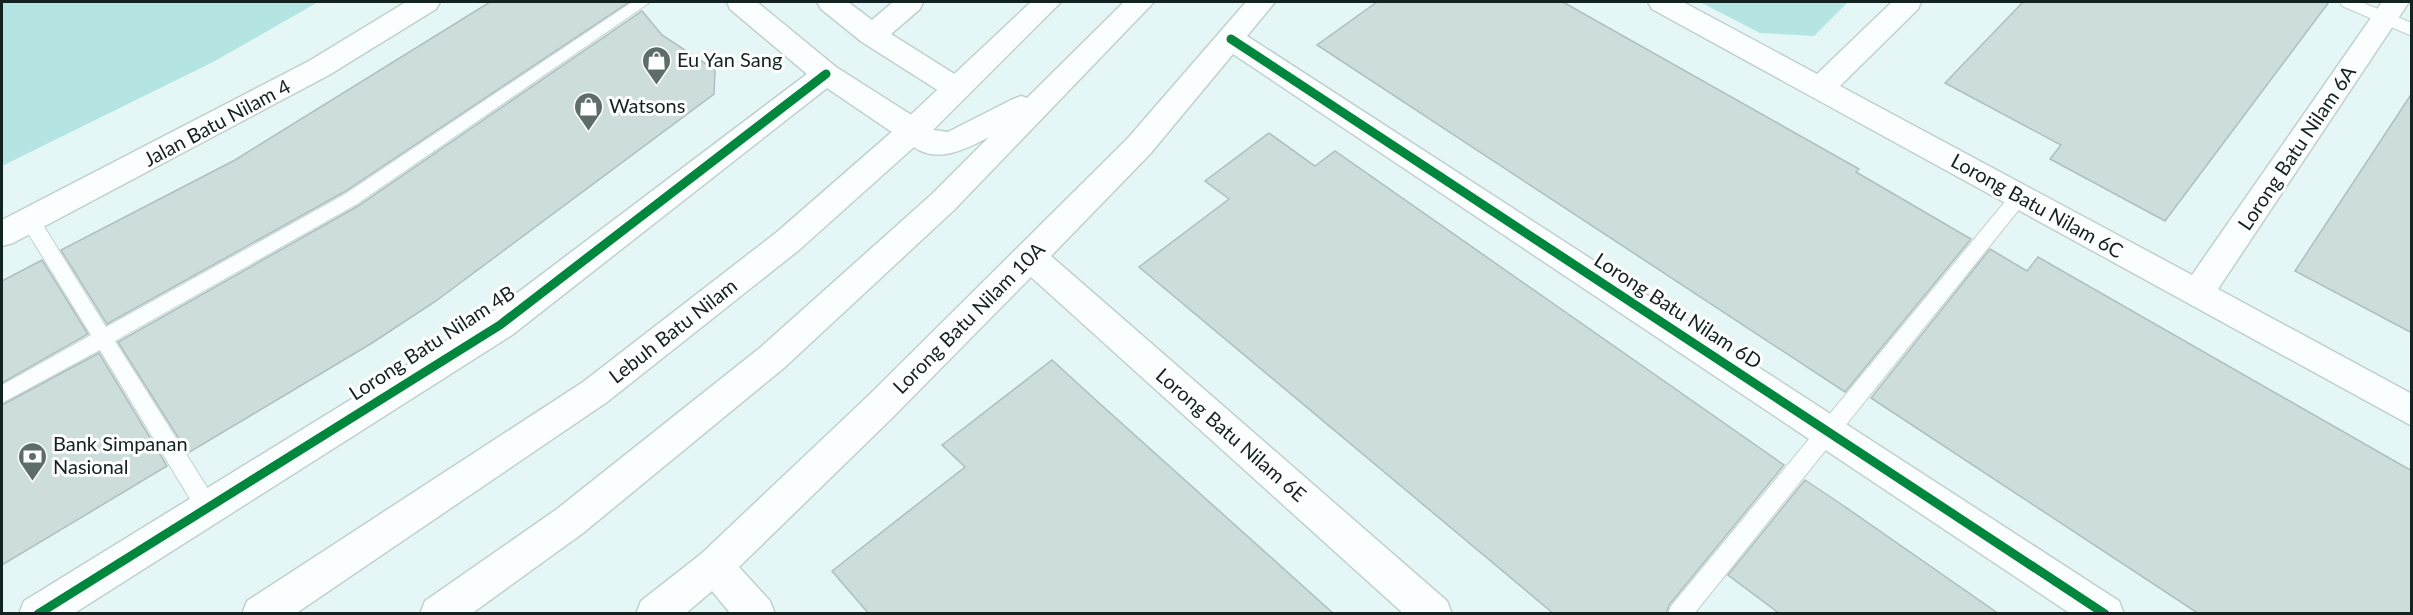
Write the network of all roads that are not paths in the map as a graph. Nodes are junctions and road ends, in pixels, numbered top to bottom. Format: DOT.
graph roads {
  1 [pos="426,2"];
  2 [pos="740,2"];
  3 [pos="831,2"];
  4 [pos="910,2"];
  5 [pos="1047,2"];
  6 [pos="1140,2"];
  7 [pos="1261,2"];
  8 [pos="1662,2"];
  9 [pos="1908,2"];
  10 [pos="2348,2"];
  11 [pos="641,3"];
  12 [pos="2398,16"];
  13 [pos="872,35"];
  14 [pos="1231,39"];
  15 [pos="826,74"];
  16 [pos="1820,88"];
  17 [pos="957,89"];
  18 [pos="1052,90"];
  19 [pos="913,131"];
  20 [pos="2019,197"];
  21 [pos="30,220"];
  22 [pos="2,234"];
  23 [pos="1030,258"];
  24 [pos="2197,294"];
  25 [pos="104,338"];
  26 [pos="2,395"];
  27 [pos="2412,411"];
  28 [pos="1828,430"];
  29 [pos="207,507"];
  30 [pos="714,566"];
  31 [pos="38,614"];
  32 [pos="261,614"];
  33 [pos="439,614"];
  34 [pos="655,614"];
  35 [pos="756,614"];
  36 [pos="1433,614"];
  37 [pos="1679,614"];
  38 [pos="2105,614"];
  1 -- 21 [label="street, Jalan Batu Nilam 4"];
  2 -- 15 [label="street"];
  3 -- 13 [label="street"];
  4 -- 13 [label="street"];
  5 -- 17 [label="street, Lebuh Batu Nilam"];
  6 -- 18 [label="street"];
  7 -- 14 [label="street, Lorong Batu Nilam 10A"];
  8 -- 16 [label="street, Lorong Batu Nilam 6C"];
  9 -- 16 [label="street"];
  10 -- 12 [label="lane"];
  11 -- 25 [label="lane"];
  12 -- 24 [label="street, Lorong Batu Nilam 6A"];
  13 -- 17 [label="street"];
  14 -- 23 [label="street, Lorong Batu Nilam 10A"];
  14 -- 28 [label="street, Lorong Batu Nilam 6D"];
  15 -- 19 [label="street"];
  15 -- 29 [label="street, Lorong Batu Nilam 4B"];
  16 -- 20 [label="street, Lorong Batu Nilam 6C"];
  17 -- 19 [label="street, Lebuh Batu Nilam"];
  18 -- 19 [label="street"];
  18 -- 33 [label="street"];
  19 -- 32 [label="street, Lebuh Batu Nilam"];
  20 -- 24 [label="street, Lorong Batu Nilam 6C"];
  20 -- 28 [label="lane"];
  21 -- 22 [label="street, Jalan Batu Nilam 4"];
  21 -- 25 [label="lane"];
  23 -- 30 [label="street, Lorong Batu Nilam 10A"];
  23 -- 36 [label="street, Lorong Batu Nilam 6E"];
  24 -- 27 [label="street, Lorong Batu Nilam 6C"];
  25 -- 26 [label="lane"];
  25 -- 29 [label="lane"];
  28 -- 37 [label="lane"];
  28 -- 38 [label="street, Lorong Batu Nilam 6D"];
  29 -- 31 [label="street, Lorong Batu Nilam 4B"];
  30 -- 34 [label="street, Lorong Batu Nilam 10A"];
  30 -- 35 [label="street"];
}
